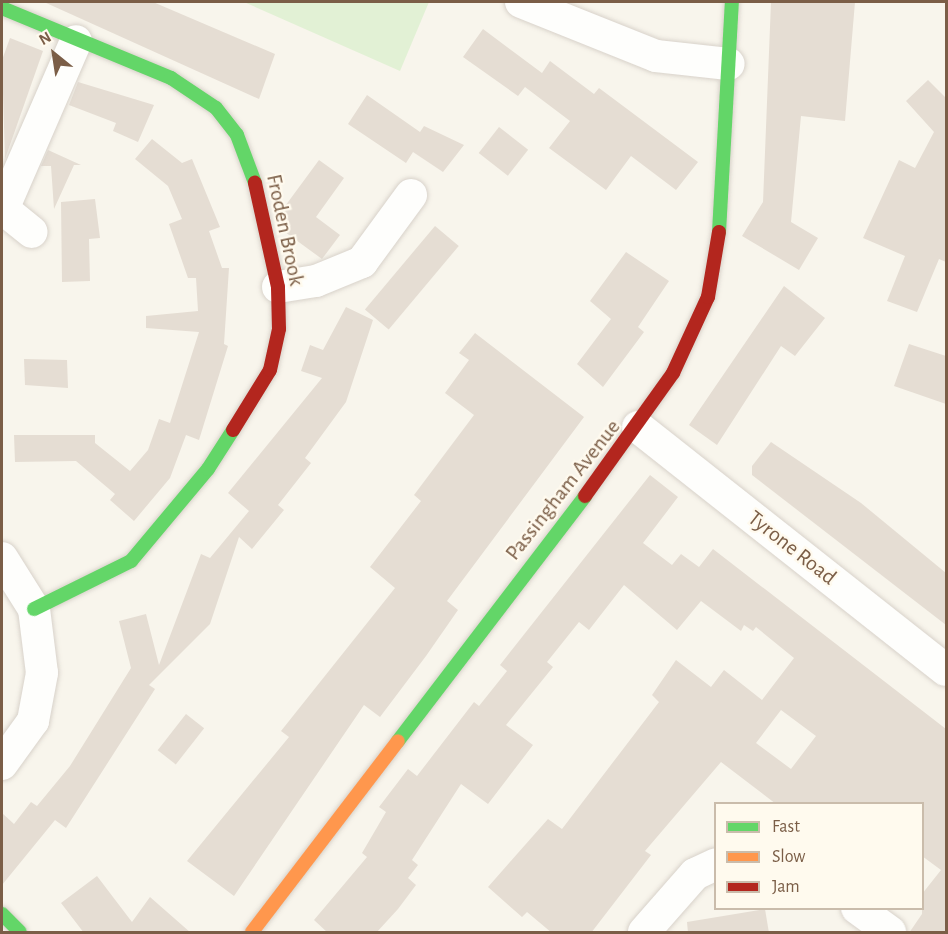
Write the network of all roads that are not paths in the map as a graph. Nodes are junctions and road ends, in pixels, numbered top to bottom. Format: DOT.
graph roads {
  1 [pos="521,2"];
  2 [pos="732,2"];
  3 [pos="2,8"];
  4 [pos="76,41"];
  5 [pos="729,63"];
  6 [pos="411,195"];
  7 [pos="2,209"];
  8 [pos="32,232"];
  9 [pos="278,287"];
  10 [pos="638,427"];
  11 [pos="2,558"];
  12 [pos="34,609"];
  13 [pos="946,670"];
  14 [pos="2,764"];
  15 [pos="714,865"];
  16 [pos="858,910"];
  17 [pos="2,914"];
  18 [pos="20,933"];
  19 [pos="252,933"];
  20 [pos="644,933"];
  21 [pos="890,933"];
  1 -- 5 [label="street"];
  2 -- 5 [label="street, Passingham Avenue"];
  3 -- 4 [label="street, Froden Brook"];
  4 -- 7 [label="street"];
  4 -- 9 [label="street, Froden Brook"];
  5 -- 10 [label="street, Passingham Avenue"];
  6 -- 9 [label="street"];
  7 -- 8 [label="street"];
  9 -- 12 [label="street, Froden Brook"];
  10 -- 13 [label="street, Tyrone Road"];
  10 -- 19 [label="street, Passingham Avenue"];
  11 -- 12 [label="street"];
  12 -- 14 [label="street"];
  15 -- 20 [label="street"];
  16 -- 21 [label="street"];
  17 -- 18 [label="street"];
}
